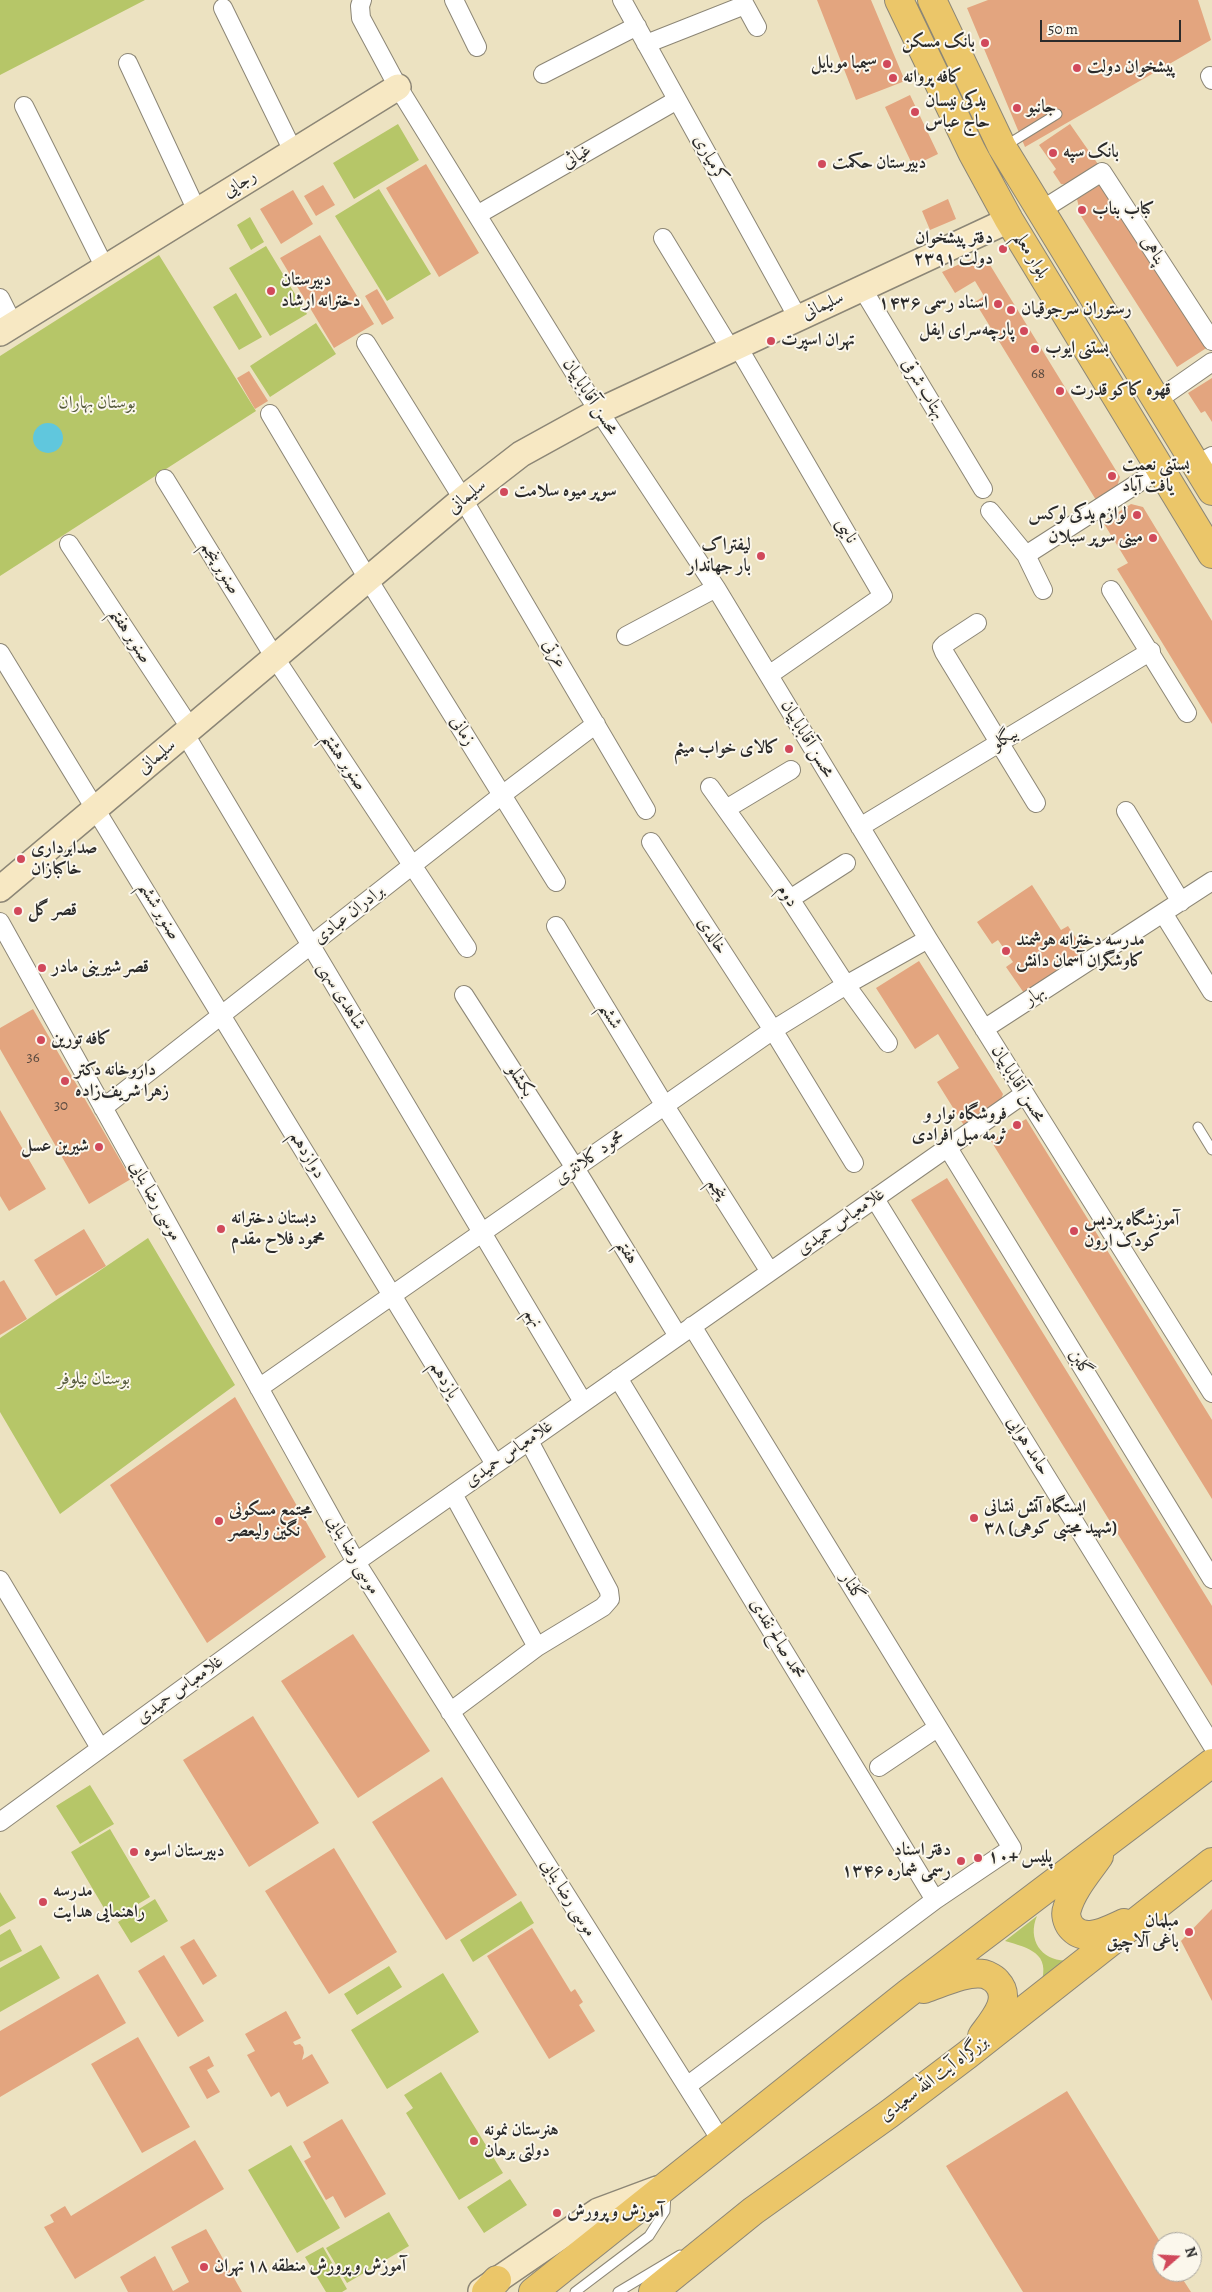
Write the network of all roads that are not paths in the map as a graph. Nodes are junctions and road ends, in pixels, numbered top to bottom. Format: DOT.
graph roads {
  1 [pos="351,0"];
  2 [pos="362,0"];
  3 [pos="454,0"];
  4 [pos="622,0"];
  5 [pos="899,0"];
  6 [pos="932,0"];
  7 [pos="224,8"];
  8 [pos="361,18"];
  9 [pos="637,26"];
  10 [pos="757,27"];
  11 [pos="646,44"];
  12 [pos="477,47"];
  13 [pos="128,63"];
  14 [pos="543,74"];
  15 [pos="398,86"];
  16 [pos="677,100"];
  17 [pos="24,106"];
  18 [pos="1057,114"];
  19 [pos="1002,147"];
  20 [pos="293,151"];
  21 [pos="197,211"];
  22 [pos="1040,211"];
  23 [pos="477,215"];
  24 [pos="1009,220"];
  25 [pos="663,238"];
  26 [pos="105,268"];
  27 [pos="862,288"];
  28 [pos="0,298"];
  29 [pos="798,318"];
  30 [pos="7,329"];
  31 [pos="1212,342"];
  32 [pos="366,343"];
  33 [pos="735,348"];
  34 [pos="1212,362"];
  35 [pos="1156,401"];
  36 [pos="599,411"];
  37 [pos="270,414"];
  38 [pos="1204,460"];
  39 [pos="1160,469"];
  40 [pos="165,479"];
  41 [pos="983,489"];
  42 [pos="1212,491"];
  43 [pos="463,499"];
  44 [pos="990,510"];
  45 [pos="69,544"];
  46 [pos="1212,554"];
  47 [pos="1026,555"];
  48 [pos="368,579"];
  49 [pos="716,588"];
  50 [pos="1043,590"];
  51 [pos="1111,590"];
  52 [pos="977,623"];
  53 [pos="626,636"];
  54 [pos="1151,651"];
  55 [pos="0,653"];
  56 [pos="275,658"];
  57 [pos="769,675"];
  58 [pos="1187,713"];
  59 [pos="596,724"];
  60 [pos="188,731"];
  61 [pos="1000,742"];
  62 [pos="791,770"];
  63 [pos="710,787"];
  64 [pos="502,795"];
  65 [pos="1036,803"];
  66 [pos="96,808"];
  67 [pos="726,809"];
  68 [pos="646,810"];
  69 [pos="1126,811"];
  70 [pos="860,827"];
  71 [pos="651,842"];
  72 [pos="846,863"];
  73 [pos="413,866"];
  74 [pos="1212,881"];
  75 [pos="556,882"];
  76 [pos="0,889"];
  77 [pos="790,899"];
  78 [pos="1181,902"];
  79 [pos="1163,913"];
  80 [pos="0,922"];
  81 [pos="556,926"];
  82 [pos="928,938"];
  83 [pos="310,945"];
  84 [pos="466,948"];
  85 [pos="846,985"];
  86 [pos="1212,992"];
  87 [pos="464,995"];
  88 [pos="222,1014"];
  89 [pos="984,1029"];
  90 [pos="773,1030"];
  91 [pos="888,1043"];
  92 [pos="1024,1094"];
  93 [pos="665,1106"];
  94 [pos="103,1108"];
  95 [pos="1198,1127"];
  96 [pos="948,1148"];
  97 [pos="1212,1150"];
  98 [pos="854,1163"];
  99 [pos="575,1168"];
  100 [pos="875,1199"];
  101 [pos="482,1233"];
  102 [pos="770,1272"];
  103 [pos="392,1295"];
  104 [pos="692,1326"];
  105 [pos="678,1336"];
  106 [pos="618,1378"];
  107 [pos="259,1388"];
  108 [pos="1212,1393"];
  109 [pos="583,1402"];
  110 [pos="529,1441"];
  111 [pos="495,1464"];
  112 [pos="453,1494"];
  113 [pos="356,1562"];
  114 [pos="1212,1579"];
  115 [pos="0,1580"];
  116 [pos="537,1647"];
  117 [pos="450,1712"];
  118 [pos="938,1728"];
  119 [pos="1212,1745"];
  120 [pos="100,1748"];
  121 [pos="1212,1763"];
  122 [pos="879,1767"];
  123 [pos="0,1822"];
  124 [pos="1113,1837"];
  125 [pos="1212,1862"];
  126 [pos="935,1900"];
  127 [pos="1154,1910"];
  128 [pos="906,1994"];
  129 [pos="968,2054"];
  130 [pos="687,2086"];
  131 [pos="722,2142"];
  132 [pos="667,2186"];
  133 [pos="752,2211"];
  134 [pos="694,2246"];
  135 [pos="685,2251"];
  136 [pos="488,2288"];
  137 [pos="533,2292"];
  138 [pos="574,2292"];
  139 [pos="618,2292"];
  140 [pos="653,2292"];
  1 -- 8 [label="street"];
  2 -- 8 [label="street"];
  3 -- 12 [label="street"];
  4 -- 9 [label="street, کرمیاری"];
  5 -- 24 [label="main road, بلوار معلم"];
  6 -- 19 [label="main road, بلوار معلم"];
  7 -- 20 [label="street"];
  8 -- 15 [label="street"];
  9 -- 11 [label="street, کرمیاری"];
  9 -- 14 [label="street"];
  10 -- 11 [label="street"];
  11 -- 16 [label="street, کرمیاری"];
  13 -- 21 [label="street"];
  15 -- 20 [label="main road, رجایی"];
  15 -- 23 [label="street, محسن آقاباباییان"];
  16 -- 23 [label="street, غیاثی"];
  16 -- 29 [label="street, کرمیاری"];
  17 -- 26 [label="street"];
  18 -- 19 [label="lane"];
  19 -- 22 [label="main road, بلوار معلم"];
  20 -- 21 [label="main road, رجایی"];
  21 -- 26 [label="main road, رجایی"];
  22 -- 31 [label="street, پناهی"];
  22 -- 35 [label="main road, بلوار معلم"];
  23 -- 36 [label="street, محسن آقاباباییان"];
  24 -- 27 [label="main road, سلیمانی"];
  24 -- 39 [label="main road, بلوار معلم"];
  25 -- 33 [label="street"];
  26 -- 30 [label="main road, رجایی"];
  27 -- 29 [label="main road, سلیمانی"];
  27 -- 41 [label="street, بهتاب شرقی"];
  28 -- 30 [label="street"];
  29 -- 33 [label="main road, سلیمانی"];
  32 -- 43 [label="street, عزتی"];
  33 -- 36 [label="main road, سلیمانی"];
  33 -- 57 [label="street, نایبی"];
  34 -- 35 [label="street"];
  35 -- 38 [label="main road, بلوار معلم"];
  36 -- 43 [label="main road, سلیمانی"];
  36 -- 49 [label="street, محسن آقاباباییان"];
  37 -- 48 [label="street, زمانی"];
  38 -- 42 [label="main road, بلوار معلم"];
  39 -- 46 [label="main road, بلوار معلم"];
  39 -- 47 [label="street"];
  40 -- 56 [label="street, صنوبر پنجم"];
  43 -- 48 [label="main road, سلیمانی"];
  43 -- 59 [label="street, عزتی"];
  44 -- 47 [label="street"];
  45 -- 60 [label="street, صنوبر هفتم"];
  47 -- 50 [label="street"];
  48 -- 56 [label="main road, سلیمانی"];
  48 -- 64 [label="street, زمانی"];
  49 -- 53 [label="street"];
  49 -- 57 [label="street, محسن آقاباباییان"];
  51 -- 54 [label="street"];
  52 -- 61 [label="street"];
  54 -- 58 [label="street"];
  54 -- 61 [label="street, بیگلو"];
  55 -- 66 [label="street, صنوبر ششم"];
  56 -- 60 [label="main road, سلیمانی"];
  56 -- 73 [label="street, صنوبر هشتم"];
  57 -- 70 [label="street, محسن آقاباباییان"];
  59 -- 64 [label="street, برادران عبادی"];
  59 -- 68 [label="street, عزتی"];
  60 -- 66 [label="main road, سلیمانی"];
  60 -- 83 [label="street, شاهدی سهی"];
  61 -- 65 [label="street"];
  61 -- 70 [label="street, بیگلو"];
  62 -- 67 [label="street"];
  63 -- 67 [label="street, دوم"];
  64 -- 73 [label="street, برادران عبادی"];
  64 -- 75 [label="street, زمانی"];
  66 -- 76 [label="main road, سلیمانی"];
  66 -- 88 [label="street, صنوبر ششم"];
  67 -- 77 [label="street, دوم"];
  69 -- 78 [label="street"];
  70 -- 82 [label="street, محسن آقاباباییان"];
  71 -- 90 [label="street, خالدی"];
  72 -- 77 [label="street"];
  73 -- 83 [label="street, برادران عبادی"];
  73 -- 84 [label="street, صنوبر هشتم"];
  74 -- 78 [label="street, بهار"];
  77 -- 85 [label="street, دوم"];
  78 -- 79 [label="street, بهار"];
  79 -- 86 [label="street"];
  79 -- 89 [label="street, بهار"];
  80 -- 94 [label="street, موسی رضا بنایی"];
  81 -- 93 [label="street, ششم"];
  82 -- 85 [label="street, محمود کلانتری"];
  82 -- 89 [label="street, محسن آقاباباییان"];
  83 -- 88 [label="street, برادران عبادی"];
  83 -- 101 [label="street, شاهدی سهی"];
  85 -- 90 [label="street, محمود کلانتری"];
  85 -- 91 [label="street, دوم"];
  87 -- 99 [label="street, بکشلو"];
  88 -- 94 [label="street, برادران عبادی"];
  88 -- 103 [label="street, دوازدهم"];
  89 -- 92 [label="street, محسن آقاباباییان"];
  90 -- 93 [label="street, محمود کلانتری"];
  90 -- 98 [label="street, خالدی"];
  92 -- 96 [label="street, غلامعباس حمیدی"];
  92 -- 108 [label="street, محسن آقاباباییان"];
  93 -- 99 [label="street, محمود کلانتری"];
  93 -- 102 [label="street, پنجم"];
  94 -- 107 [label="street, موسی رضا بنایی"];
  95 -- 97 [label="lane"];
  96 -- 100 [label="street, غلامعباس حمیدی"];
  96 -- 114 [label="street, گلبن"];
  99 -- 101 [label="street, محمود کلانتری"];
  99 -- 105 [label="street, هفتم"];
  100 -- 102 [label="street, غلامعباس حمیدی"];
  100 -- 119 [label="street, حامد هوایی"];
  101 -- 103 [label="street, محمود کلانتری"];
  101 -- 109 [label="street, نهم"];
  102 -- 104 [label="street, غلامعباس حمیدی"];
  103 -- 107 [label="street, محمود کلانتری"];
  103 -- 111 [label="street, یازدهم"];
  104 -- 105 [label="street, غلامعباس حمیدی"];
  104 -- 118 [label="street, گلنار"];
  105 -- 106 [label="street, غلامعباس حمیدی"];
  106 -- 109 [label="street, غلامعباس حمیدی"];
  106 -- 126 [label="street, محمد صالح نقدی"];
  107 -- 113 [label="street, موسی رضا بنایی"];
  109 -- 110 [label="street, غلامعباس حمیدی"];
  110 -- 111 [label="street, غلامعباس حمیدی"];
  110 -- 116 [label="street"];
  111 -- 112 [label="street, غلامعباس حمیدی"];
  112 -- 113 [label="street, غلامعباس حمیدی"];
  112 -- 116 [label="street"];
  113 -- 117 [label="street, موسی رضا بنایی"];
  113 -- 120 [label="street, غلامعباس حمیدی"];
  115 -- 120 [label="street"];
  116 -- 117 [label="street"];
  117 -- 130 [label="street, موسی رضا بنایی"];
  118 -- 122 [label="street"];
  118 -- 126 [label="street, گلنار"];
  120 -- 123 [label="street, غلامعباس حمیدی"];
  121 -- 124 [label="main road"];
  124 -- 127 [label="main road"];
  124 -- 128 [label="main road"];
  125 -- 127 [label="main road, بزرگراه آیت الله سعیدی"];
  126 -- 130 [label="street"];
  127 -- 129 [label="main road, بزرگراه آیت الله سعیدی"];
  128 -- 129 [label="main road"];
  128 -- 131 [label="main road"];
  129 -- 133 [label="main road, بزرگراه آیت الله سعیدی"];
  130 -- 131 [label="street, موسی رضا بنایی"];
  131 -- 132 [label="main road"];
  132 -- 136 [label="main road"];
  132 -- 137 [label="main road"];
  132 -- 138 [label="lane"];
  133 -- 134 [label="lane"];
  133 -- 140 [label="main road, بزرگراه آیت الله سعیدی"];
  135 -- 139 [label="lane"];
}
